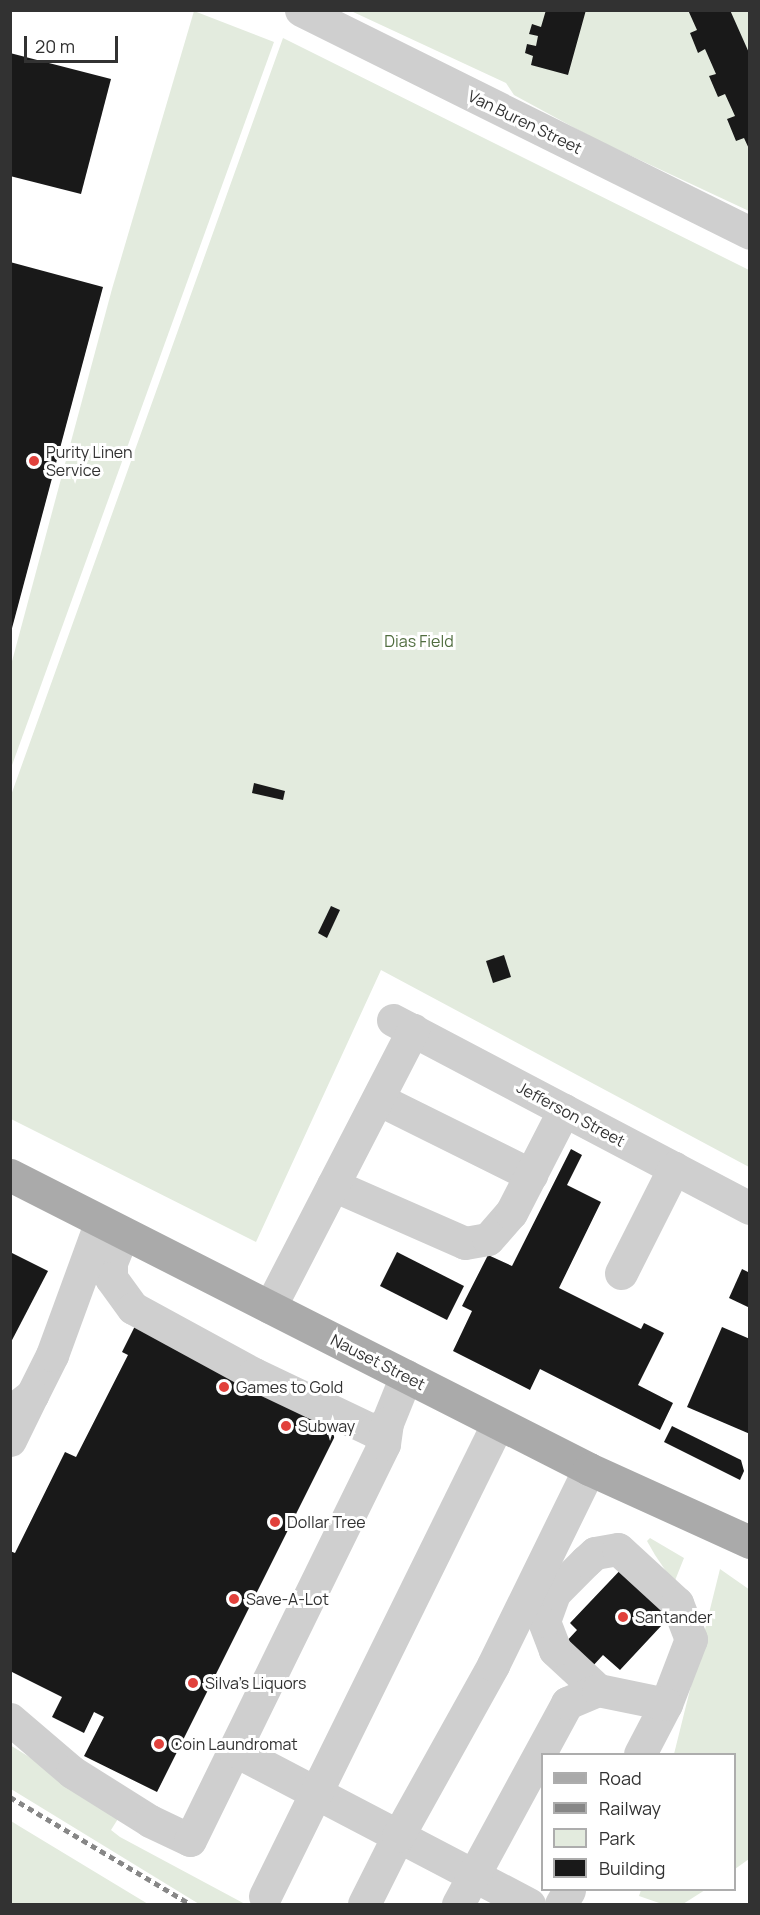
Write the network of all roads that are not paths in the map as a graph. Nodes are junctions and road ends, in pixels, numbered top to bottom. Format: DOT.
graph roads {
  1 [pos="301,10"];
  2 [pos="750,233"];
  3 [pos="378,1099"];
  4 [pos="564,1110"];
  5 [pos="674,1168"];
  6 [pos="10,1174"];
  7 [pos="531,1175"];
  8 [pos="333,1185"];
  9 [pos="750,1208"];
  10 [pos="112,1228"];
  11 [pos="621,1273"];
  12 [pos="270,1307"];
  13 [pos="406,1376"];
  14 [pos="21,1404"];
  15 [pos="498,1423"];
  16 [pos="381,1427"];
  17 [pos="10,1440"];
  18 [pos="589,1469"];
  19 [pos="750,1542"];
  20 [pos="598,1690"];
  21 [pos="666,1704"];
  22 [pos="10,1719"];
  23 [pos="234,1750"];
  24 [pos="641,1753"];
  25 [pos="316,1793"];
  26 [pos="398,1836"];
  27 [pos="473,1875"];
  28 [pos="568,1891"];
  29 [pos="265,1896"];
  30 [pos="526,1904"];
  31 [pos="364,1905"];
  32 [pos="458,1905"];
  33 [pos="561,1905"];
  1 -- 2 [label="street, Van Buren Street"];
  3 -- 4 [label="street, Jefferson Street"];
  3 -- 7 [label="street"];
  3 -- 8 [label="street"];
  4 -- 5 [label="street, Jefferson Street"];
  4 -- 7 [label="street"];
  5 -- 9 [label="street, Jefferson Street"];
  5 -- 11 [label="street"];
  6 -- 10 [label="main road, Nauset Street"];
  7 -- 8 [label="street"];
  8 -- 12 [label="street"];
  10 -- 12 [label="main road, Nauset Street"];
  10 -- 14 [label="street"];
  10 -- 16 [label="street"];
  12 -- 13 [label="main road, Nauset Street"];
  13 -- 15 [label="main road, Nauset Street"];
  13 -- 16 [label="street"];
  14 -- 17 [label="street"];
  15 -- 18 [label="main road, Nauset Street"];
  15 -- 25 [label="street"];
  16 -- 23 [label="street"];
  18 -- 19 [label="main road, Nauset Street"];
  18 -- 26 [label="street"];
  20 -- 21 [label="street"];
  20 -- 21 [label="street"];
  20 -- 27 [label="street"];
  21 -- 24 [label="street"];
  22 -- 23 [label="street"];
  23 -- 25 [label="street"];
  25 -- 26 [label="street"];
  25 -- 29 [label="street"];
  26 -- 27 [label="street"];
  26 -- 31 [label="street"];
  27 -- 30 [label="street"];
  27 -- 32 [label="street"];
  28 -- 33 [label="street"];
}
